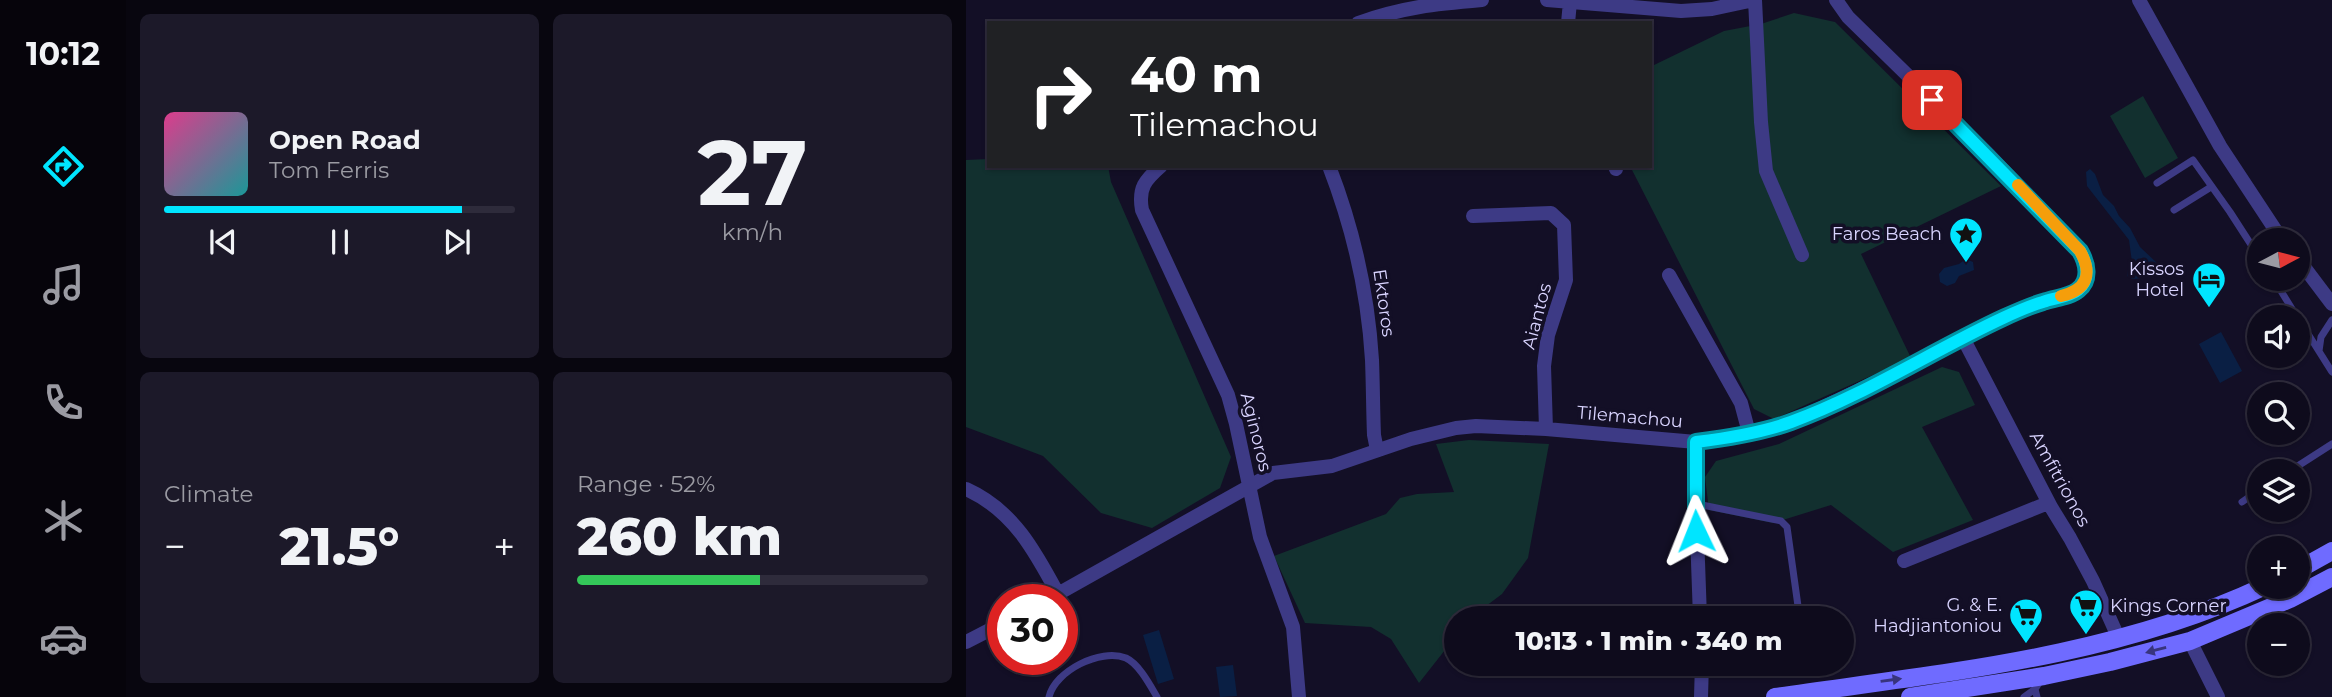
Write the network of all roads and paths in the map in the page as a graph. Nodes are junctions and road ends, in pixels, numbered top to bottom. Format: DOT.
graph roads {
  1 [pos="1482,0"];
  2 [pos="1547,0"];
  3 [pos="1754,0"];
  4 [pos="1836,0"];
  5 [pos="2139,0"];
  6 [pos="1570,2"];
  7 [pos="1394,17"];
  8 [pos="1370,21"];
  9 [pos="1568,21"];
  10 [pos="1159,168"];
  11 [pos="1330,168"];
  12 [pos="2157,183"];
  13 [pos="2211,187"];
  14 [pos="2174,210"];
  15 [pos="1473,216"];
  16 [pos="2275,228"];
  17 [pos="2247,238"];
  18 [pos="1802,255"];
  19 [pos="1669,275"];
  20 [pos="2310,275"];
  21 [pos="2332,304"];
  22 [pos="2332,320"];
  23 [pos="2310,337"];
  24 [pos="1963,338"];
  25 [pos="2320,352"];
  26 [pos="2332,372"];
  27 [pos="1546,429"];
  28 [pos="1749,433"];
  29 [pos="1696,442"];
  30 [pos="2332,444"];
  31 [pos="1377,450"];
  32 [pos="2309,459"];
  33 [pos="1249,487"];
  34 [pos="966,489"];
  35 [pos="2247,499"];
  36 [pos="2242,502"];
  37 [pos="2049,503"];
  38 [pos="1696,504"];
  39 [pos="2332,551"];
  40 [pos="1904,561"];
  41 [pos="2310,563"];
  42 [pos="2332,577"];
  43 [pos="1047,584"];
  44 [pos="1075,584"];
  45 [pos="2247,594"];
  46 [pos="1700,606"];
  47 [pos="1798,606"];
  48 [pos="987,631"];
  49 [pos="2119,639"];
  50 [pos="2190,641"];
  51 [pos="966,642"];
  52 [pos="1702,676"];
  53 [pos="2037,690"];
  54 [pos="1047,696"];
  55 [pos="1157,697"];
  56 [pos="1299,697"];
  57 [pos="1701,697"];
  58 [pos="1774,697"];
  59 [pos="1910,697"];
  60 [pos="2024,697"];
  61 [pos="2218,697"];
  1 -- 7 [label="street"];
  2 -- 6 [label="street"];
  3 -- 6 [label="street"];
  3 -- 18 [label="street"];
  4 -- 24 [label="street, Tilemachou"];
  5 -- 16 [label="street"];
  6 -- 9 [label="street"];
  7 -- 8 [label="street"];
  10 -- 33 [label="street, Aginoros"];
  11 -- 31 [label="street, Ektoros"];
  12 -- 13 [label="lane"];
  13 -- 14 [label="lane"];
  13 -- 17 [label="lane"];
  15 -- 27 [label="street, Aiantos"];
  19 -- 28 [label="street"];
  20 -- 21 [label="street"];
  22 -- 25 [label="lane"];
  23 -- 25 [label="lane"];
  24 -- 28 [label="street, Tilemachou"];
  24 -- 37 [label="street, Amfitrionos"];
  25 -- 26 [label="lane"];
  27 -- 29 [label="street, Tilemachou"];
  27 -- 31 [label="street, Tilemachou"];
  28 -- 29 [label="street, Tilemachou"];
  29 -- 38 [label="street"];
  30 -- 32 [label="lane"];
  31 -- 33 [label="street, Tilemachou"];
  33 -- 44 [label="street, Tilemachou"];
  33 -- 56 [label="street, Aginoros"];
  34 -- 43 [label="street"];
  35 -- 36 [label="lane"];
  37 -- 40 [label="street"];
  37 -- 49 [label="street, Amfitrionos"];
  38 -- 46 [label="street"];
  38 -- 47 [label="lane"];
  39 -- 41 [label="main road"];
  42 -- 50 [label="main road"];
  45 -- 49 [label="main road"];
  48 -- 51 [label="street"];
  58 -- 49 [label="main road, one-way"];
  50 -- 53 [label="main road, one-way"];
  50 -- 61 [label="street"];
  52 -- 57 [label="street"];
  53 -- 59 [label="main road"];
  53 -- 60 [label="lane"];
  54 -- 55 [label="lane"];
}
